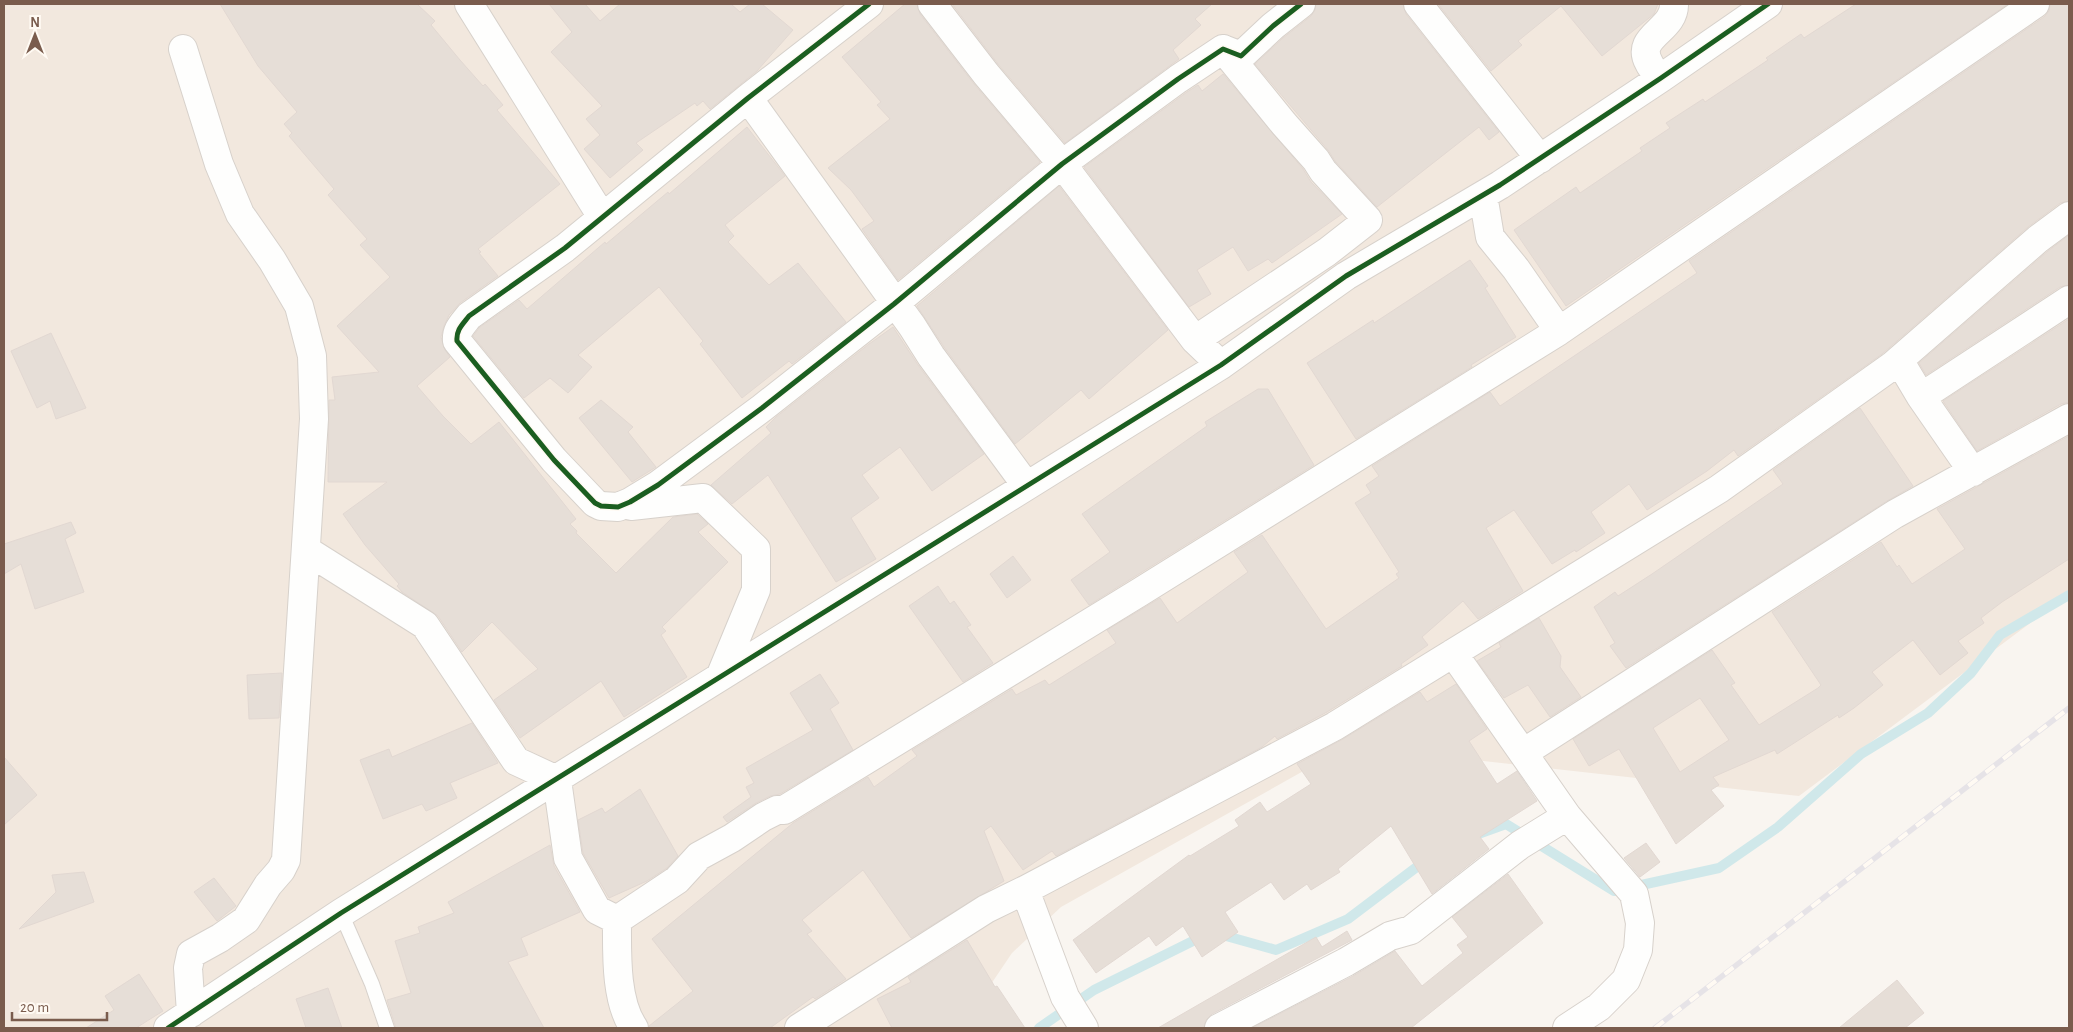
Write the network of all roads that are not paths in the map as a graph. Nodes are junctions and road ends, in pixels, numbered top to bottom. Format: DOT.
graph roads {
  1 [pos="469,4"];
  2 [pos="870,4"];
  3 [pos="932,4"];
  4 [pos="1301,4"];
  5 [pos="1418,4"];
  6 [pos="1674,4"];
  7 [pos="1768,4"];
  8 [pos="2035,4"];
  9 [pos="183,50"];
  10 [pos="1223,50"];
  11 [pos="1661,78"];
  12 [pos="748,98"];
  13 [pos="1540,159"];
  14 [pos="1062,164"];
  15 [pos="1483,195"];
  16 [pos="2069,216"];
  17 [pos="602,217"];
  18 [pos="2069,300"];
  19 [pos="894,304"];
  20 [pos="1559,331"];
  21 [pos="1195,340"];
  22 [pos="1899,360"];
  23 [pos="1221,365"];
  24 [pos="1921,397"];
  25 [pos="2069,418"];
  26 [pos="1973,472"];
  27 [pos="1026,485"];
  28 [pos="618,507"];
  29 [pos="306,550"];
  30 [pos="1453,653"];
  31 [pos="720,677"];
  32 [pos="1523,753"];
  33 [pos="556,780"];
  34 [pos="1568,816"];
  35 [pos="1025,890"];
  36 [pos="341,913"];
  37 [pos="617,920"];
  38 [pos="191,1013"];
  39 [pos="168,1028"];
  40 [pos="387,1028"];
  41 [pos="634,1028"];
  42 [pos="800,1028"];
  43 [pos="1084,1028"];
  44 [pos="1219,1028"];
  45 [pos="1568,1028"];
  1 -- 17 [label="street"];
  2 -- 12 [label="street"];
  3 -- 14 [label="street"];
  4 -- 10 [label="street"];
  5 -- 13 [label="street"];
  6 -- 11 [label="street"];
  7 -- 11 [label="street"];
  8 -- 20 [label="street"];
  9 -- 29 [label="street"];
  10 -- 14 [label="street"];
  10 -- 21 [label="street"];
  11 -- 13 [label="street"];
  12 -- 17 [label="street"];
  12 -- 19 [label="street"];
  13 -- 15 [label="street"];
  14 -- 19 [label="street"];
  14 -- 21 [label="street"];
  15 -- 20 [label="street"];
  15 -- 23 [label="street"];
  16 -- 22 [label="street"];
  17 -- 28 [label="street"];
  18 -- 24 [label="street"];
  19 -- 27 [label="street"];
  19 -- 28 [label="street"];
  20 -- 37 [label="street"];
  21 -- 23 [label="street"];
  22 -- 24 [label="street"];
  22 -- 30 [label="street"];
  23 -- 27 [label="street"];
  24 -- 26 [label="street"];
  25 -- 26 [label="street"];
  26 -- 32 [label="street"];
  27 -- 31 [label="street"];
  28 -- 31 [label="street"];
  29 -- 33 [label="street"];
  29 -- 38 [label="street"];
  30 -- 32 [label="street"];
  30 -- 35 [label="street"];
  31 -- 33 [label="street"];
  32 -- 34 [label="street"];
  33 -- 36 [label="street"];
  33 -- 37 [label="street"];
  34 -- 44 [label="street"];
  34 -- 45 [label="street"];
  35 -- 42 [label="street"];
  35 -- 43 [label="street"];
  36 -- 38 [label="street"];
  36 -- 40 [label="lane"];
  37 -- 41 [label="street"];
  38 -- 39 [label="street"];
}
